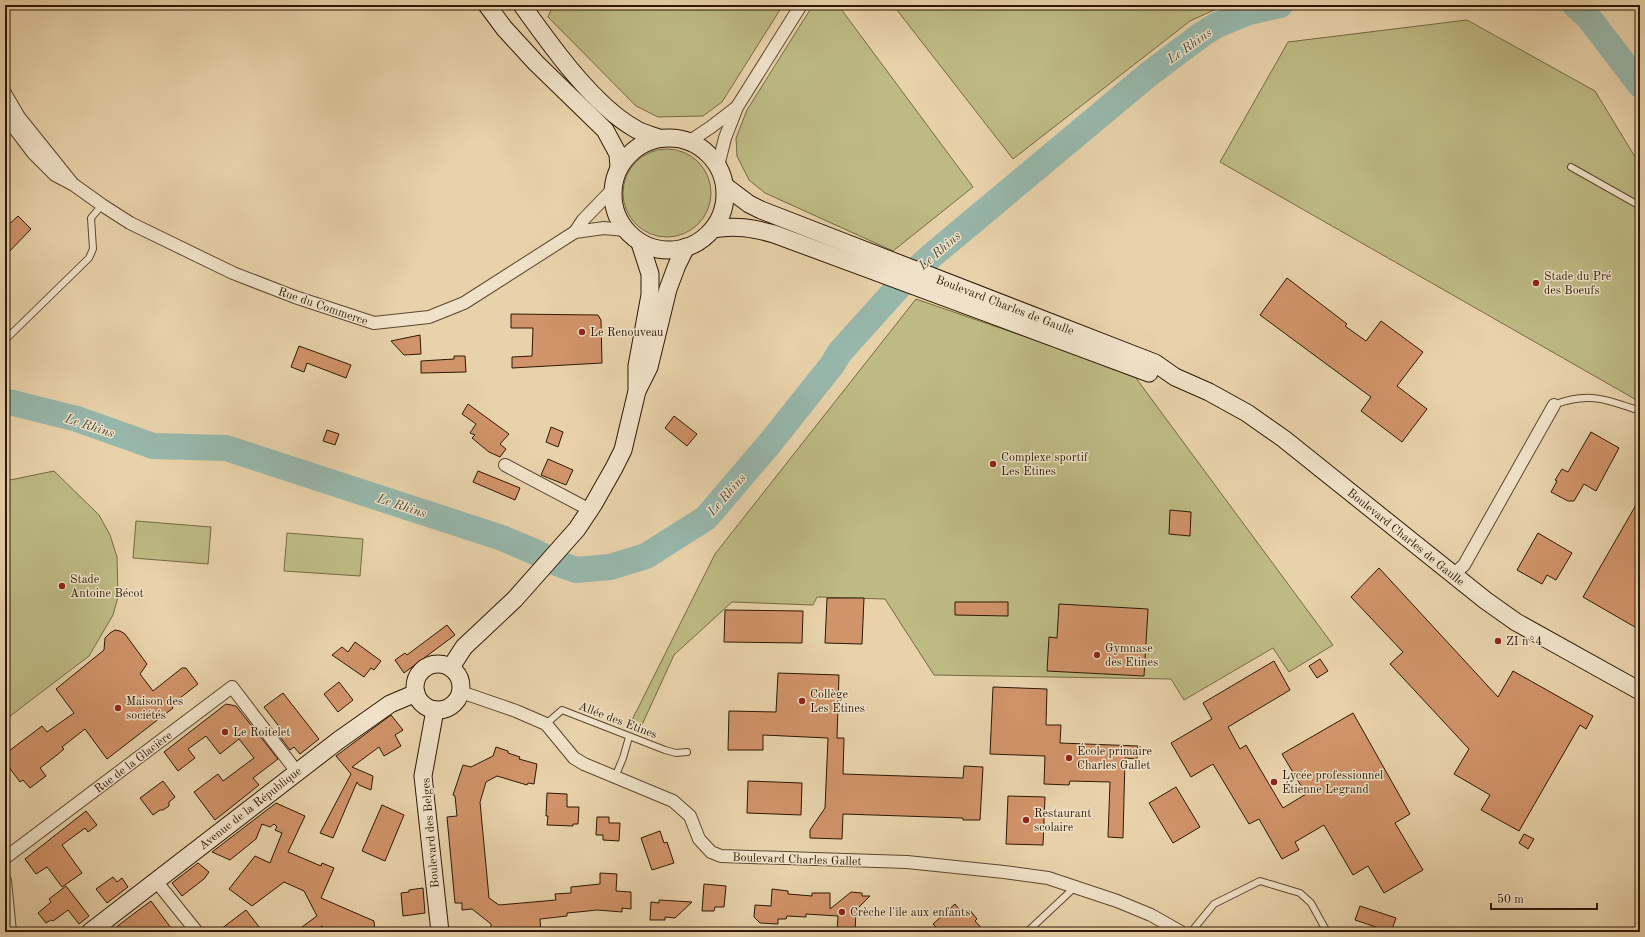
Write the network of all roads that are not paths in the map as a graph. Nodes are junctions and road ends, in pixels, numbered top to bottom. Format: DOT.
graph roads {
  1 [pos="487,5"];
  2 [pos="522,5"];
  3 [pos="801,5"];
  4 [pos="5,94"];
  5 [pos="737,107"];
  6 [pos="10,120"];
  7 [pos="659,138"];
  8 [pos="690,141"];
  9 [pos="718,166"];
  10 [pos="1571,167"];
  11 [pos="619,168"];
  12 [pos="725,186"];
  13 [pos="612,190"];
  14 [pos="102,205"];
  15 [pos="1640,206"];
  16 [pos="713,229"];
  17 [pos="625,230"];
  18 [pos="575,232"];
  19 [pos="640,243"];
  20 [pos="686,247"];
  21 [pos="948,291"];
  22 [pos="5,340"];
  23 [pos="637,391"];
  24 [pos="1554,405"];
  25 [pos="1640,411"];
  26 [pos="505,464"];
  27 [pos="590,510"];
  28 [pos="1453,575"];
  29 [pos="450,668"];
  30 [pos="1640,691"];
  31 [pos="461,692"];
  32 [pos="416,693"];
  33 [pos="435,710"];
  34 [pos="546,724"];
  35 [pos="629,737"];
  36 [pos="687,752"];
  37 [pos="297,772"];
  38 [pos="615,777"];
  39 [pos="5,858"];
  40 [pos="5,881"];
  41 [pos="156,882"];
  42 [pos="1075,887"];
  43 [pos="10,932"];
  44 [pos="90,932"];
  45 [pos="197,932"];
  46 [pos="440,932"];
  47 [pos="1027,932"];
  48 [pos="1181,932"];
  49 [pos="1191,932"];
  50 [pos="1327,932"];
  1 -- 11 [label="main road"];
  2 -- 7 [label="main road"];
  3 -- 5 [label="street"];
  4 -- 6 [label="street, Rue du Commerce"];
  5 -- 8 [label="street"];
  5 -- 9 [label="street"];
  6 -- 14 [label="street, Rue du Commerce"];
  7 -- 8 [label="main road"];
  7 -- 11 [label="main road"];
  8 -- 9 [label="main road"];
  9 -- 12 [label="main road"];
  10 -- 15 [label="lane"];
  11 -- 13 [label="main road"];
  12 -- 16 [label="main road"];
  12 -- 21 [label="main road, Boulevard Charles de Gaulle"];
  13 -- 17 [label="main road"];
  13 -- 18 [label="street, Rue du Commerce"];
  14 -- 18 [label="street, Rue du Commerce"];
  14 -- 22 [label="lane"];
  16 -- 20 [label="main road"];
  16 -- 21 [label="main road, Boulevard Charles de Gaulle"];
  17 -- 18 [label="street, Rue du Commerce"];
  17 -- 19 [label="main road"];
  19 -- 20 [label="main road"];
  19 -- 23 [label="main road"];
  20 -- 23 [label="main road"];
  21 -- 28 [label="main road, Boulevard Charles de Gaulle"];
  23 -- 27 [label="main road"];
  24 -- 25 [label="lane"];
  24 -- 28 [label="street"];
  26 -- 27 [label="street"];
  27 -- 29 [label="main road"];
  28 -- 30 [label="main road, Boulevard Charles de Gaulle"];
  29 -- 31 [label="main road"];
  29 -- 32 [label="main road"];
  31 -- 33 [label="main road"];
  31 -- 34 [label="street, Boulevard Charles Gallet"];
  32 -- 33 [label="main road"];
  32 -- 37 [label="main road, Avenue de la République"];
  33 -- 46 [label="main road, Boulevard des Belges"];
  34 -- 35 [label="lane, Allée des Etines"];
  34 -- 38 [label="street, Boulevard Charles Gallet"];
  35 -- 36 [label="lane, Allée des Etines"];
  35 -- 38 [label="lane"];
  37 -- 39 [label="street, Rue de la Glacière"];
  37 -- 41 [label="main road, Avenue de la République"];
  38 -- 42 [label="street, Boulevard Charles Gallet"];
  40 -- 43 [label="street"];
  41 -- 44 [label="main road, Avenue de la République"];
  41 -- 45 [label="street"];
  42 -- 47 [label="lane"];
  42 -- 48 [label="street, Boulevard Charles Gallet"];
  49 -- 50 [label="lane"];
}
